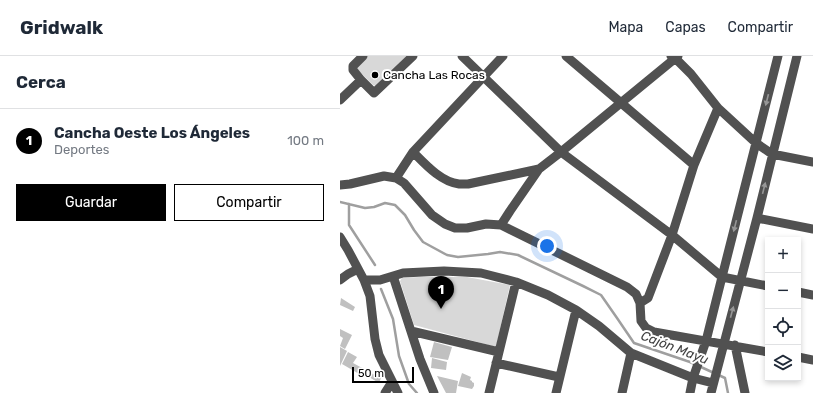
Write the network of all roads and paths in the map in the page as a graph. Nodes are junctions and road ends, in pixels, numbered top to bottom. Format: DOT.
graph roads {
  1 [pos="363,56"];
  2 [pos="413,56"];
  3 [pos="462,56"];
  4 [pos="503,56"];
  5 [pos="566,56"];
  6 [pos="778,56"];
  7 [pos="797,56"];
  8 [pos="674,57"];
  9 [pos="484,76"];
  10 [pos="361,80"];
  11 [pos="340,100"];
  12 [pos="620,102"];
  13 [pos="718,108"];
  14 [pos="756,143"];
  15 [pos="413,152"];
  16 [pos="561,152"];
  17 [pos="772,154"];
  18 [pos="813,162"];
  19 [pos="694,165"];
  20 [pos="539,169"];
  21 [pos="396,178"];
  22 [pos="340,185"];
  23 [pos="756,218"];
  24 [pos="502,225"];
  25 [pos="813,229"];
  26 [pos="672,235"];
  27 [pos="340,237"];
  28 [pos="358,269"];
  29 [pos="393,276"];
  30 [pos="722,277"];
  31 [pos="340,280"];
  32 [pos="364,280"];
  33 [pos="740,280"];
  34 [pos="516,282"];
  35 [pos="765,285"];
  36 [pos="801,293"];
  37 [pos="813,295"];
  38 [pos="640,303"];
  39 [pos="576,310"];
  40 [pos="412,331"];
  41 [pos="706,341"];
  42 [pos="723,344"];
  43 [pos="735,346"];
  44 [pos="765,351"];
  45 [pos="499,352"];
  46 [pos="631,353"];
  47 [pos="801,358"];
  48 [pos="813,360"];
  49 [pos="496,363"];
  50 [pos="696,370"];
  51 [pos="715,377"];
  52 [pos="559,378"];
  53 [pos="392,382"];
  54 [pos="386,393"];
  55 [pos="398,393"];
  56 [pos="434,393"];
  57 [pos="489,393"];
  58 [pos="556,393"];
  59 [pos="622,393"];
  60 [pos="690,393"];
  61 [pos="711,393"];
  62 [pos="745,393"];
  1 -- 10 [label="street"];
  2 -- 10 [label="street"];
  3 -- 9 [label="street"];
  4 -- 9 [label="street"];
  5 -- 12 [label="street"];
  6 -- 14 [label="street, one-way"];
  7 -- 17 [label="street"];
  8 -- 12 [label="street"];
  8 -- 13 [label="street"];
  9 -- 15 [label="street"];
  9 -- 16 [label="street"];
  10 -- 11 [label="street"];
  12 -- 16 [label="street"];
  12 -- 19 [label="street"];
  13 -- 14 [label="street"];
  13 -- 19 [label="street"];
  14 -- 17 [label="street"];
  14 -- 30 [label="street, one-way"];
  15 -- 20 [label="street"];
  15 -- 21 [label="street"];
  16 -- 20 [label="street"];
  16 -- 26 [label="street"];
  17 -- 18 [label="street"];
  23 -- 17 [label="street, one-way"];
  19 -- 26 [label="street"];
  20 -- 24 [label="street"];
  21 -- 22 [label="street"];
  21 -- 24 [label="street"];
  23 -- 25 [label="street"];
  23 -- 33 [label="street"];
  24 -- 38 [label="street"];
  26 -- 30 [label="street"];
  26 -- 38 [label="street"];
  27 -- 28 [label="street"];
  28 -- 31 [label="street"];
  28 -- 32 [label="street"];
  29 -- 32 [label="street"];
  29 -- 34 [label="street"];
  29 -- 40 [label="street"];
  30 -- 33 [label="street"];
  30 -- 41 [label="street"];
  32 -- 53 [label="street"];
  33 -- 35 [label="street"];
  42 -- 33 [label="street, one-way"];
  34 -- 39 [label="street"];
  34 -- 45 [label="street"];
  36 -- 37 [label="street"];
  38 -- 41 [label="street"];
  39 -- 46 [label="street"];
  39 -- 52 [label="street"];
  40 -- 45 [label="street"];
  40 -- 56 [label="street"];
  41 -- 42 [label="street"];
  41 -- 50 [label="street"];
  42 -- 43 [label="street"];
  42 -- 51 [label="street"];
  43 -- 44 [label="street"];
  43 -- 62 [label="street"];
  45 -- 49 [label="street"];
  46 -- 50 [label="street"];
  46 -- 59 [label="street"];
  47 -- 48 [label="street"];
  49 -- 52 [label="street"];
  49 -- 57 [label="street"];
  50 -- 51 [label="street"];
  50 -- 60 [label="street"];
  51 -- 61 [label="street"];
  52 -- 58 [label="street"];
  53 -- 54 [label="street"];
  53 -- 55 [label="street"];
}
